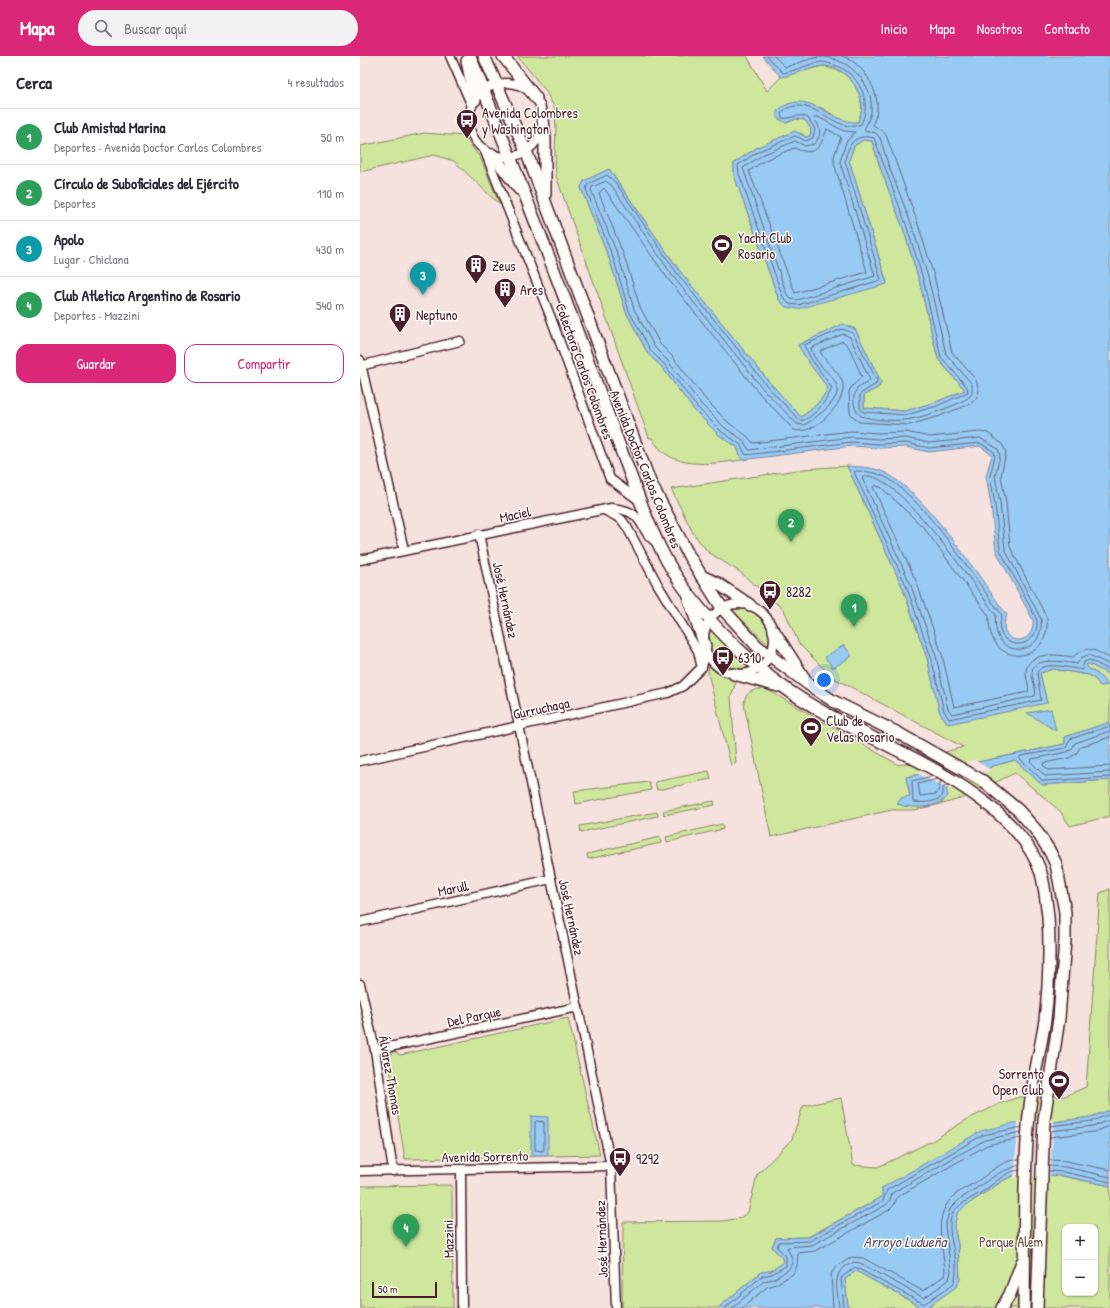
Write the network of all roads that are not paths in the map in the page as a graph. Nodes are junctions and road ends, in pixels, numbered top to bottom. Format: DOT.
graph roads {
  1 [pos="450,56"];
  2 [pos="466,56"];
  3 [pos="470,56"];
  4 [pos="484,56"];
  5 [pos="503,56"];
  6 [pos="496,84"];
  7 [pos="484,90"];
  8 [pos="536,98"];
  9 [pos="473,103"];
  10 [pos="543,119"];
  11 [pos="526,151"];
  12 [pos="488,152"];
  13 [pos="511,156"];
  14 [pos="528,200"];
  15 [pos="545,207"];
  16 [pos="460,341"];
  17 [pos="360,364"];
  18 [pos="640,501"];
  19 [pos="602,509"];
  20 [pos="479,534"];
  21 [pos="660,545"];
  22 [pos="404,550"];
  23 [pos="360,560"];
  24 [pos="701,576"];
  25 [pos="686,590"];
  26 [pos="750,605"];
  27 [pos="722,608"];
  28 [pos="709,619"];
  29 [pos="774,631"];
  30 [pos="705,653"];
  31 [pos="770,657"];
  32 [pos="759,668"];
  33 [pos="734,674"];
  34 [pos="808,684"];
  35 [pos="781,686"];
  36 [pos="520,726"];
  37 [pos="360,761"];
  38 [pos="551,879"];
  39 [pos="360,922"];
  40 [pos="360,984"];
  41 [pos="578,1007"];
  42 [pos="375,1050"];
  43 [pos="611,1166"];
  44 [pos="460,1170"];
  45 [pos="360,1171"];
  46 [pos="393,1171"];
  47 [pos="1025,1252"];
  48 [pos="462,1308"];
  49 [pos="616,1308"];
  50 [pos="1002,1308"];
  51 [pos="1024,1308"];
  52 [pos="1037,1308"];
  1 -- 9 [label="street"];
  2 -- 9 [label="main road"];
  3 -- 7 [label="main road, Avenida Doctor Carlos Colombres"];
  4 -- 6 [label="main road, Avenida Doctor Carlos Colombres"];
  5 -- 8 [label="main road"];
  6 -- 7 [label="street"];
  6 -- 8 [label="street"];
  6 -- 11 [label="main road, Avenida Doctor Carlos Colombres"];
  7 -- 9 [label="street"];
  7 -- 13 [label="main road, Avenida Doctor Carlos Colombres"];
  8 -- 10 [label="street"];
  9 -- 12 [label="street, Colectora Carlos Colombres"];
  10 -- 11 [label="street"];
  10 -- 15 [label="main road"];
  11 -- 13 [label="street"];
  11 -- 15 [label="main road, Avenida Doctor Carlos Colombres"];
  12 -- 13 [label="street"];
  12 -- 14 [label="main road"];
  12 -- 18 [label="street, Colectora Carlos Colombres"];
  13 -- 14 [label="main road, Avenida Doctor Carlos Colombres"];
  14 -- 18 [label="main road, Avenida Doctor Carlos Colombres"];
  15 -- 24 [label="main road, Avenida Doctor Carlos Colombres"];
  16 -- 17 [label="street"];
  17 -- 22 [label="street"];
  18 -- 21 [label="main road, Avenida Doctor Carlos Colombres"];
  19 -- 20 [label="street, Maciel"];
  19 -- 21 [label="street, Maciel"];
  19 -- 30 [label="street"];
  20 -- 22 [label="street, Maciel"];
  20 -- 36 [label="street, José Hernández"];
  21 -- 25 [label="main road, Avenida Doctor Carlos Colombres"];
  22 -- 23 [label="street, Maciel"];
  24 -- 26 [label="main road"];
  24 -- 27 [label="main road, Avenida Doctor Carlos Colombres"];
  25 -- 28 [label="main road, Avenida Doctor Carlos Colombres"];
  25 -- 30 [label="main road"];
  26 -- 27 [label="street"];
  26 -- 29 [label="street"];
  27 -- 28 [label="street"];
  27 -- 31 [label="main road, Avenida Doctor Carlos Colombres"];
  28 -- 30 [label="street, Gurruchaga"];
  28 -- 32 [label="main road, Avenida Doctor Carlos Colombres"];
  29 -- 31 [label="street"];
  29 -- 34 [label="main road"];
  30 -- 33 [label="street"];
  30 -- 36 [label="street, Gurruchaga"];
  31 -- 32 [label="street"];
  31 -- 34 [label="main road, Avenida Doctor Carlos Colombres"];
  32 -- 33 [label="street"];
  32 -- 35 [label="main road, Avenida Doctor Carlos Colombres"];
  33 -- 35 [label="main road"];
  34 -- 52 [label="main road, Avenida Doctor Carlos Colombres"];
  35 -- 47 [label="main road, Avenida Doctor Carlos Colombres"];
  36 -- 37 [label="street, Gurruchaga"];
  36 -- 38 [label="street, José Hernández"];
  38 -- 39 [label="street, Marull"];
  38 -- 41 [label="street, José Hernández"];
  40 -- 42 [label="street, Álvarez Thomas"];
  41 -- 42 [label="street, Del Parque"];
  41 -- 43 [label="street, José Hernández"];
  42 -- 46 [label="street, Álvarez Thomas"];
  43 -- 44 [label="street, Avenida Sorrento"];
  43 -- 49 [label="street, José Hernández"];
  44 -- 46 [label="street, Avenida Sorrento"];
  44 -- 48 [label="street, Mazzini"];
  45 -- 46 [label="street, Avenida Sorrento"];
  47 -- 50 [label="main road"];
  47 -- 51 [label="main road, Avenida Doctor Carlos Colombres"];
}
